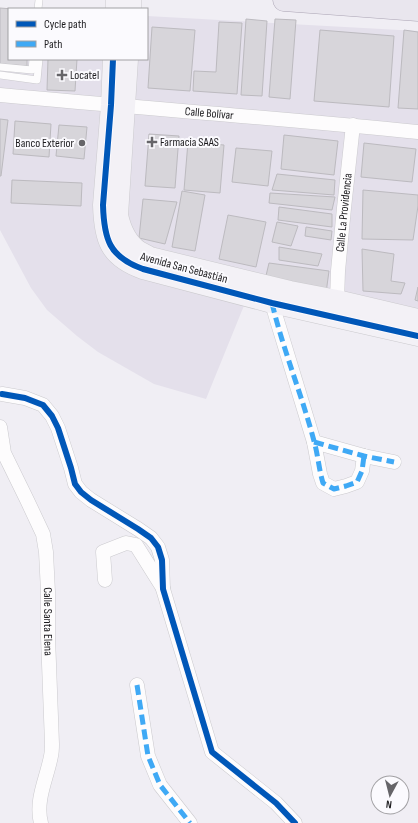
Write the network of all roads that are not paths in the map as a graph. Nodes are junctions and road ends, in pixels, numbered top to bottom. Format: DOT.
graph roads {
  1 [pos="284,0"];
  2 [pos="418,10"];
  3 [pos="33,60"];
  4 [pos="39,60"];
  5 [pos="113,60"];
  6 [pos="128,60"];
  7 [pos="0,67"];
  8 [pos="0,75"];
  9 [pos="0,95"];
  10 [pos="118,105"];
  11 [pos="353,125"];
  12 [pos="418,132"];
  13 [pos="274,295"];
  14 [pos="335,308"];
  15 [pos="418,319"];
  16 [pos="418,336"];
  17 [pos="1,397"];
  18 [pos="0,427"];
  19 [pos="314,442"];
  20 [pos="364,456"];
  21 [pos="394,462"];
  22 [pos="105,580"];
  23 [pos="163,589"];
  24 [pos="137,685"];
  25 [pos="41,823"];
  26 [pos="190,823"];
  27 [pos="295,823"];
  1 -- 2 [label="main road"];
  3 -- 7 [label="lane"];
  4 -- 8 [label="lane"];
  5 -- 10 [label="street, Avenida San Sebastián"];
  6 -- 10 [label="street, Avenida San Sebastián"];
  9 -- 10 [label="street, Calle Bolívar"];
  10 -- 11 [label="street, Calle Bolívar"];
  10 -- 13 [label="street, Avenida San Sebastián"];
  11 -- 12 [label="street, Calle Bolívar"];
  11 -- 14 [label="street, Calle La Providencia"];
  13 -- 14 [label="street, Avenida San Sebastián"];
  13 -- 19 [label="street"];
  14 -- 15 [label="street, Avenida San Sebastián"];
  14 -- 16 [label="street, Avenida San Sebastián"];
  17 -- 23 [label="street"];
  18 -- 25 [label="street, Calle Santa Elena"];
  19 -- 20 [label="street"];
  19 -- 20 [label="street"];
  20 -- 21 [label="street"];
  22 -- 23 [label="street"];
  23 -- 27 [label="street"];
  24 -- 26 [label="street"];
}
